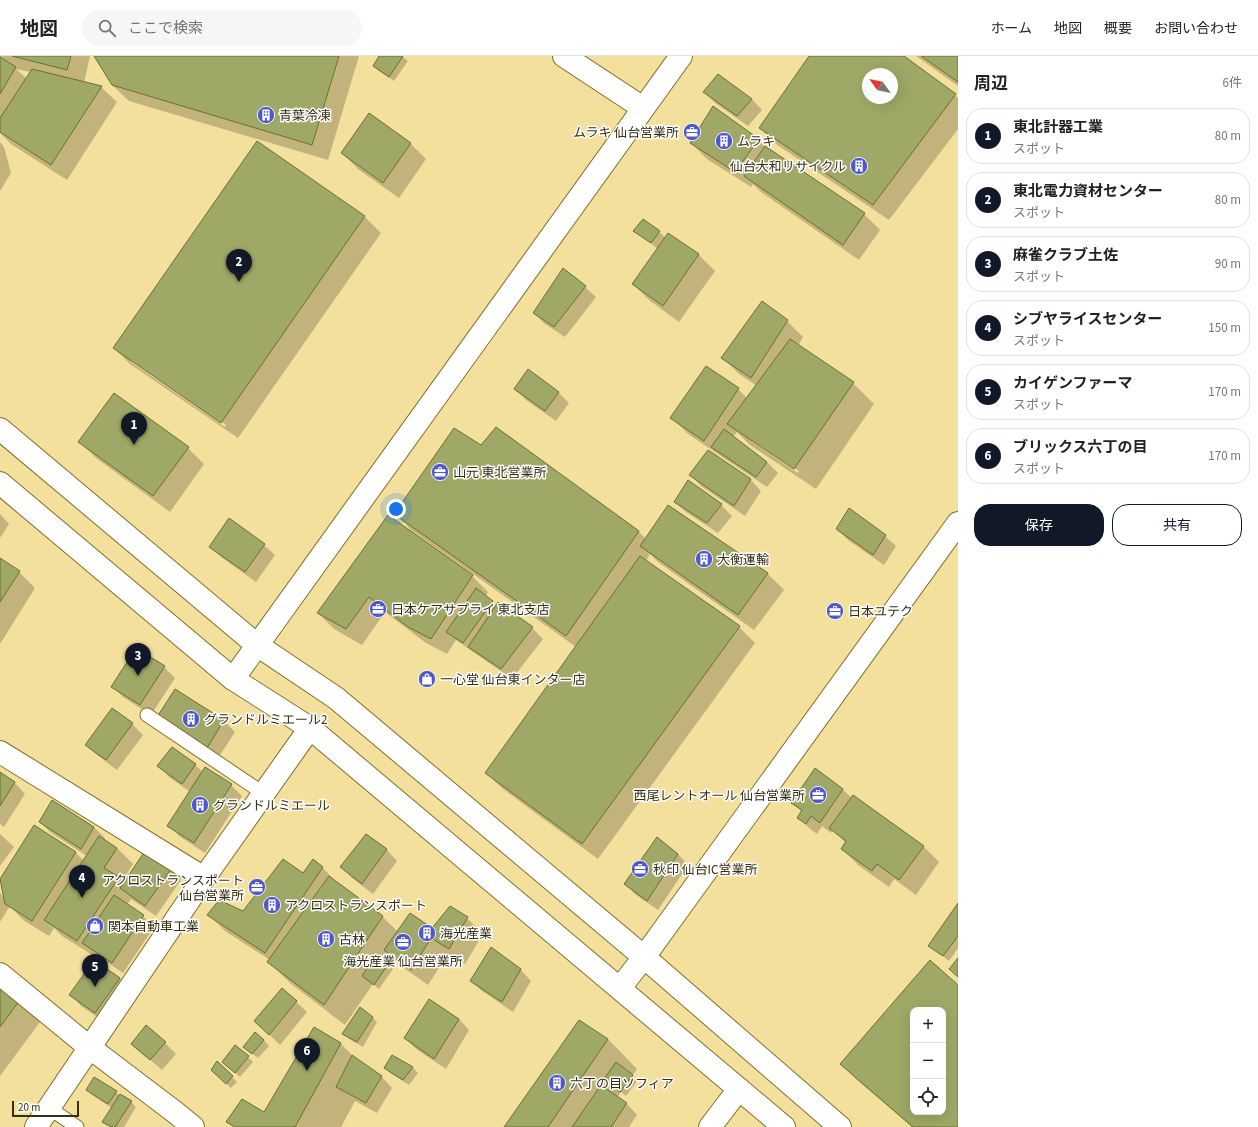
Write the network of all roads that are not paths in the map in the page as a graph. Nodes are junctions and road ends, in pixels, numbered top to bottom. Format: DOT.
graph roads {
  1 [pos="564,56"];
  2 [pos="681,56"];
  3 [pos="643,108"];
  4 [pos="0,429"];
  5 [pos="0,483"];
  6 [pos="958,523"];
  7 [pos="258,645"];
  8 [pos="233,679"];
  9 [pos="147,715"];
  10 [pos="310,728"];
  11 [pos="0,752"];
  12 [pos="263,794"];
  13 [pos="204,878"];
  14 [pos="644,957"];
  15 [pos="0,974"];
  16 [pos="620,988"];
  17 [pos="89,1047"];
  18 [pos="739,1089"];
  19 [pos="49,1108"];
  20 [pos="36,1127"];
  21 [pos="77,1127"];
  22 [pos="193,1127"];
  23 [pos="710,1127"];
  24 [pos="784,1127"];
  25 [pos="840,1127"];
  1 -- 3 [label="street"];
  2 -- 3 [label="street"];
  3 -- 7 [label="street"];
  4 -- 7 [label="street"];
  5 -- 8 [label="street"];
  6 -- 14 [label="street"];
  7 -- 8 [label="street"];
  7 -- 14 [label="street"];
  8 -- 10 [label="street"];
  9 -- 12 [label="lane"];
  10 -- 12 [label="street"];
  10 -- 16 [label="street"];
  11 -- 13 [label="street"];
  12 -- 13 [label="street"];
  13 -- 17 [label="street"];
  14 -- 16 [label="street"];
  14 -- 25 [label="street"];
  15 -- 17 [label="street"];
  16 -- 18 [label="street"];
  17 -- 19 [label="street"];
  17 -- 22 [label="street"];
  18 -- 23 [label="street"];
  18 -- 24 [label="street"];
  19 -- 20 [label="street"];
  19 -- 21 [label="lane"];
}
